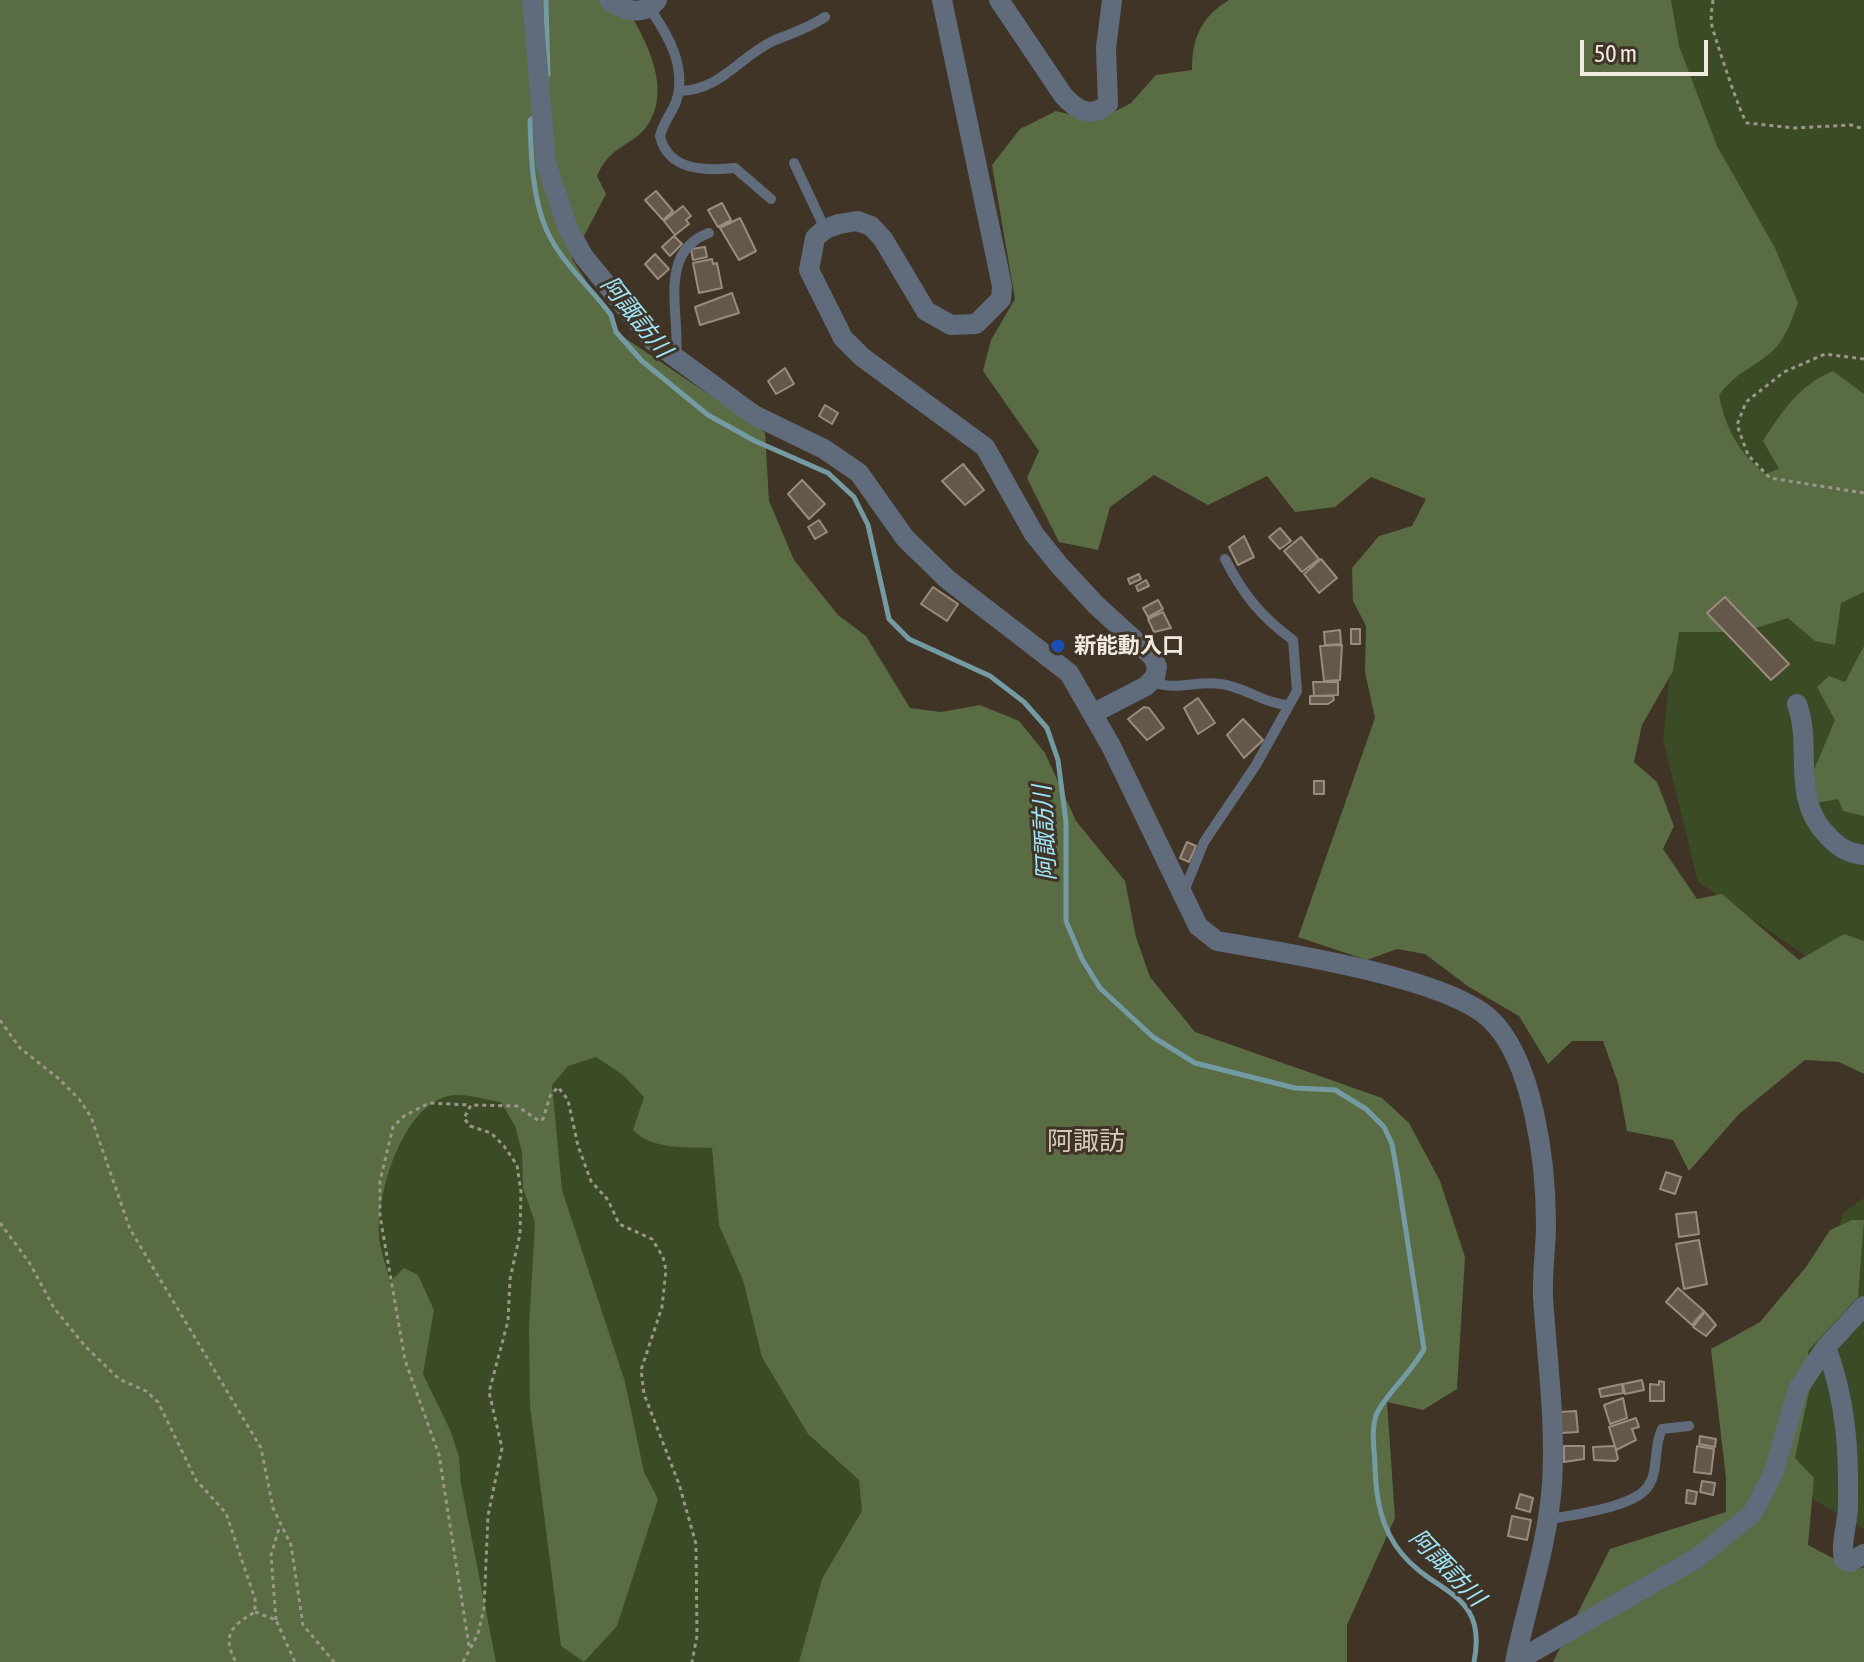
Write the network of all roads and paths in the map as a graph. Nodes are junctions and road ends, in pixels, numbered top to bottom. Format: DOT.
graph roads {
  1 [pos="532,0"];
  2 [pos="609,0"];
  3 [pos="942,0"];
  4 [pos="999,0"];
  5 [pos="1112,0"];
  6 [pos="1713,0"];
  7 [pos="654,4"];
  8 [pos="825,17"];
  9 [pos="679,91"];
  10 [pos="1864,129"];
  11 [pos="794,163"];
  12 [pos="771,199"];
  13 [pos="825,229"];
  14 [pos="709,233"];
  15 [pos="676,359"];
  16 [pos="1864,359"];
  17 [pos="1864,493"];
  18 [pos="1225,559"];
  19 [pos="1151,681"];
  20 [pos="1797,704"];
  21 [pos="1289,705"];
  22 [pos="1094,713"];
  23 [pos="1864,855"];
  24 [pos="1182,896"];
  25 [pos="0,1020"];
  26 [pos="471,1105"];
  27 [pos="0,1223"];
  28 [pos="1864,1306"];
  29 [pos="1826,1347"];
  30 [pos="1689,1426"];
  31 [pos="1548,1520"];
  32 [pos="280,1523"];
  33 [pos="1864,1554"];
  34 [pos="255,1612"];
  35 [pos="276,1620"];
  36 [pos="469,1646"];
  37 [pos="236,1662"];
  38 [pos="295,1662"];
  39 [pos="334,1662"];
  40 [pos="463,1662"];
  41 [pos="692,1662"];
  1 -- 15 [label="street"];
  2 -- 7 [label="street"];
  3 -- 13 [label="street"];
  4 -- 5 [label="street"];
  6 -- 10 [label="path"];
  7 -- 9 [label="lane"];
  8 -- 9 [label="lane"];
  9 -- 12 [label="lane"];
  11 -- 13 [label="lane"];
  13 -- 19 [label="street"];
  14 -- 15 [label="lane"];
  15 -- 22 [label="street"];
  16 -- 17 [label="path"];
  18 -- 21 [label="lane"];
  19 -- 21 [label="lane"];
  19 -- 22 [label="street"];
  20 -- 23 [label="street"];
  21 -- 24 [label="lane"];
  22 -- 24 [label="street"];
  24 -- 31 [label="street"];
  25 -- 32 [label="path"];
  26 -- 36 [label="path"];
  26 -- 36 [label="path"];
  26 -- 41 [label="path"];
  27 -- 34 [label="path"];
  28 -- 29 [label="street"];
  29 -- 31 [label="street"];
  29 -- 33 [label="street"];
  30 -- 31 [label="lane"];
  32 -- 35 [label="path"];
  32 -- 39 [label="path"];
  34 -- 35 [label="path"];
  34 -- 37 [label="path"];
  35 -- 38 [label="path"];
  36 -- 40 [label="path"];
}
